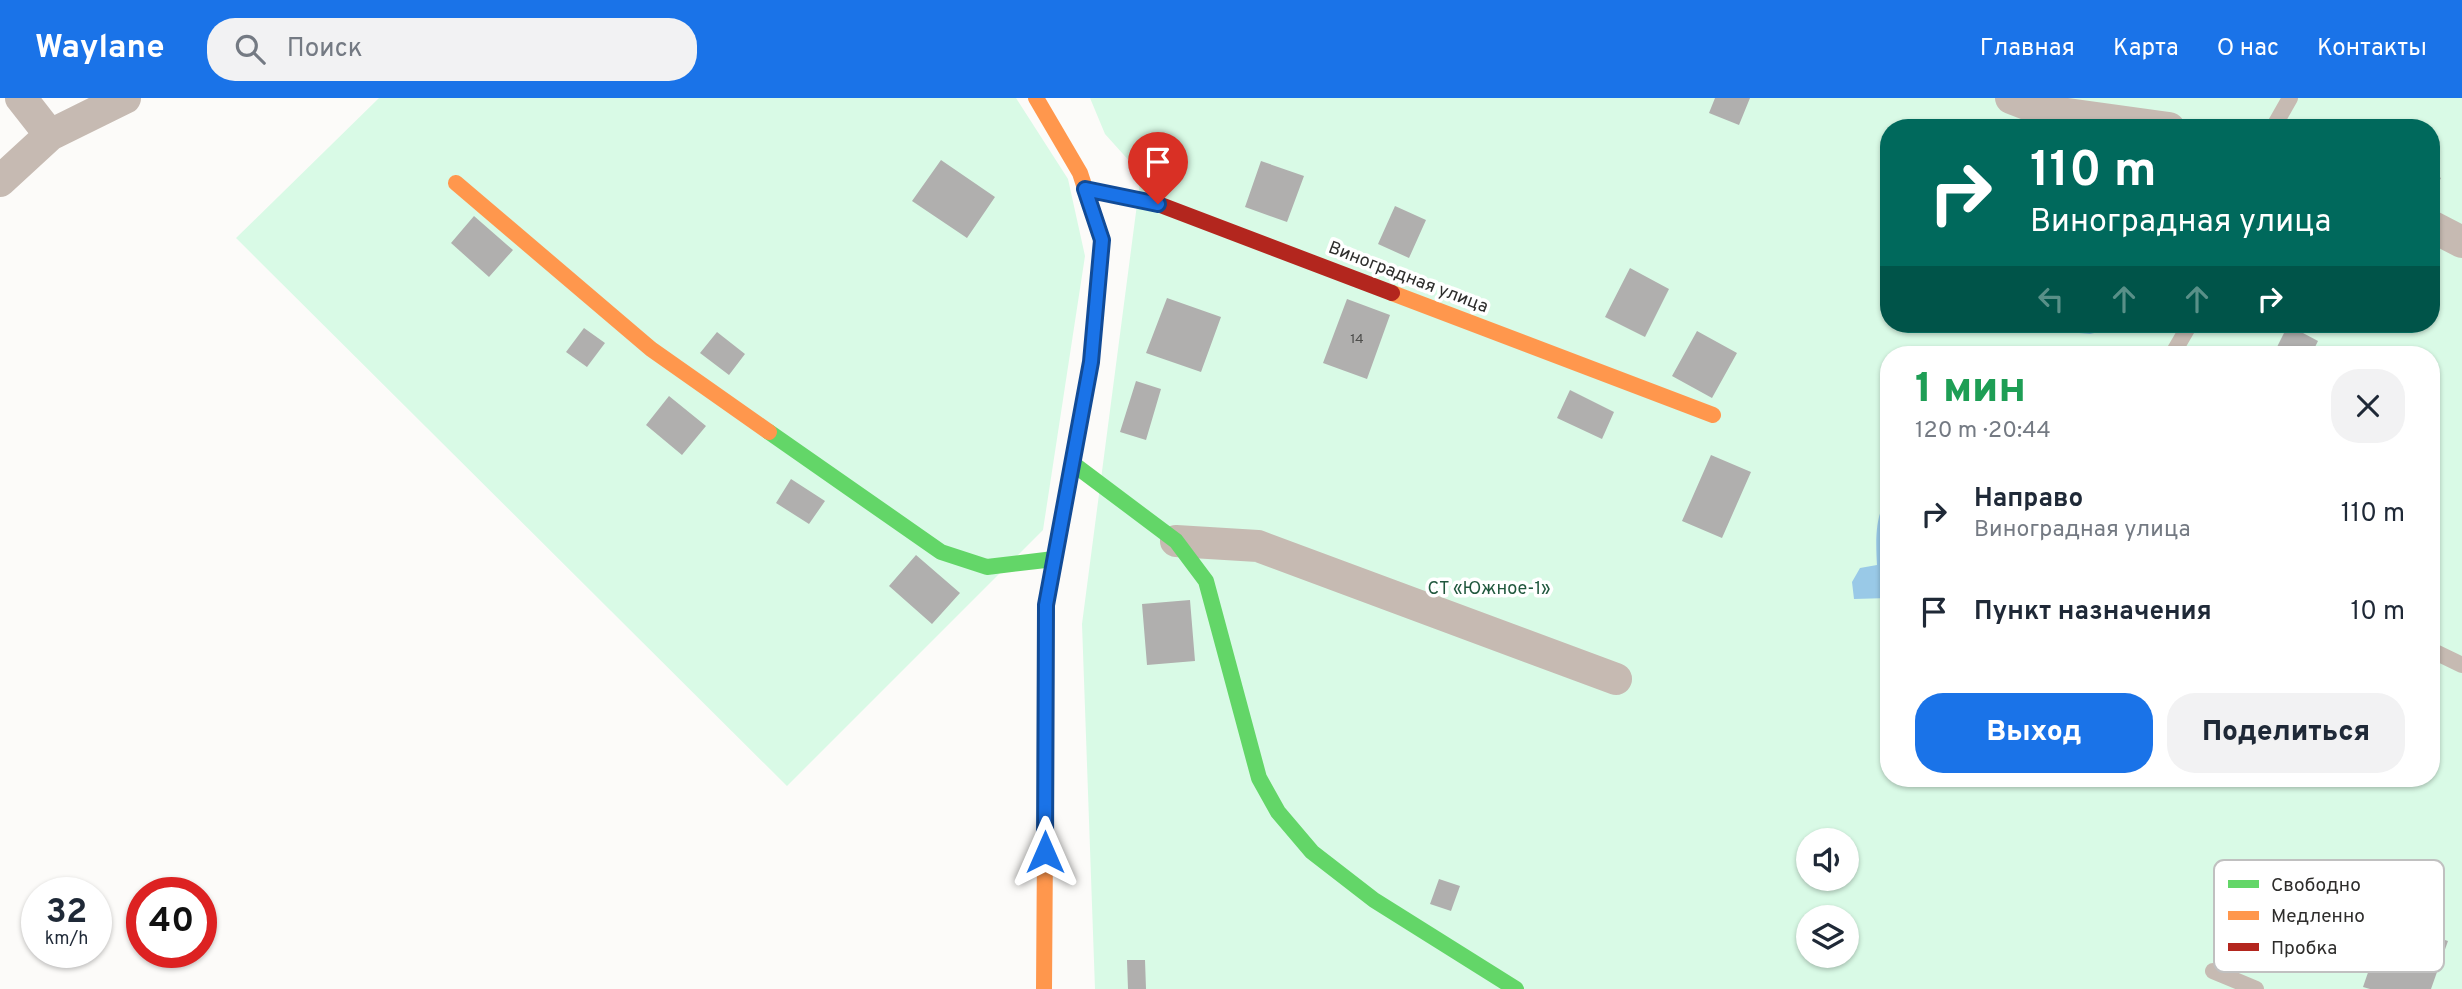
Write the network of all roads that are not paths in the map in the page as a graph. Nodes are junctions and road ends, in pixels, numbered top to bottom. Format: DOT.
graph roads {
  1 [pos="21,98"];
  2 [pos="125,98"];
  3 [pos="1036,98"];
  4 [pos="2011,98"];
  5 [pos="2290,98"];
  6 [pos="2103,119"];
  7 [pos="2278,119"];
  8 [pos="50,135"];
  9 [pos="0,181"];
  10 [pos="456,183"];
  11 [pos="1085,189"];
  12 [pos="2440,231"];
  13 [pos="2462,242"];
  14 [pos="1713,415"];
  15 [pos="1072,463"];
  16 [pos="1176,541"];
  17 [pos="1054,559"];
  18 [pos="2440,654"];
  19 [pos="2462,665"];
  20 [pos="1616,679"];
  21 [pos="2215,972"];
  22 [pos="1044,989"];
  23 [pos="1516,989"];
  24 [pos="2256,989"];
  1 -- 8 [label="street"];
  2 -- 8 [label="street"];
  3 -- 11 [label="street"];
  4 -- 6 [label="street"];
  5 -- 7 [label="lane"];
  8 -- 9 [label="street"];
  10 -- 17 [label="street"];
  11 -- 14 [label="street, Виноградная улица"];
  11 -- 15 [label="street"];
  12 -- 13 [label="street"];
  15 -- 16 [label="street"];
  15 -- 17 [label="street"];
  16 -- 20 [label="street"];
  16 -- 23 [label="street"];
  17 -- 22 [label="street"];
  18 -- 19 [label="lane"];
  21 -- 24 [label="lane"];
}
